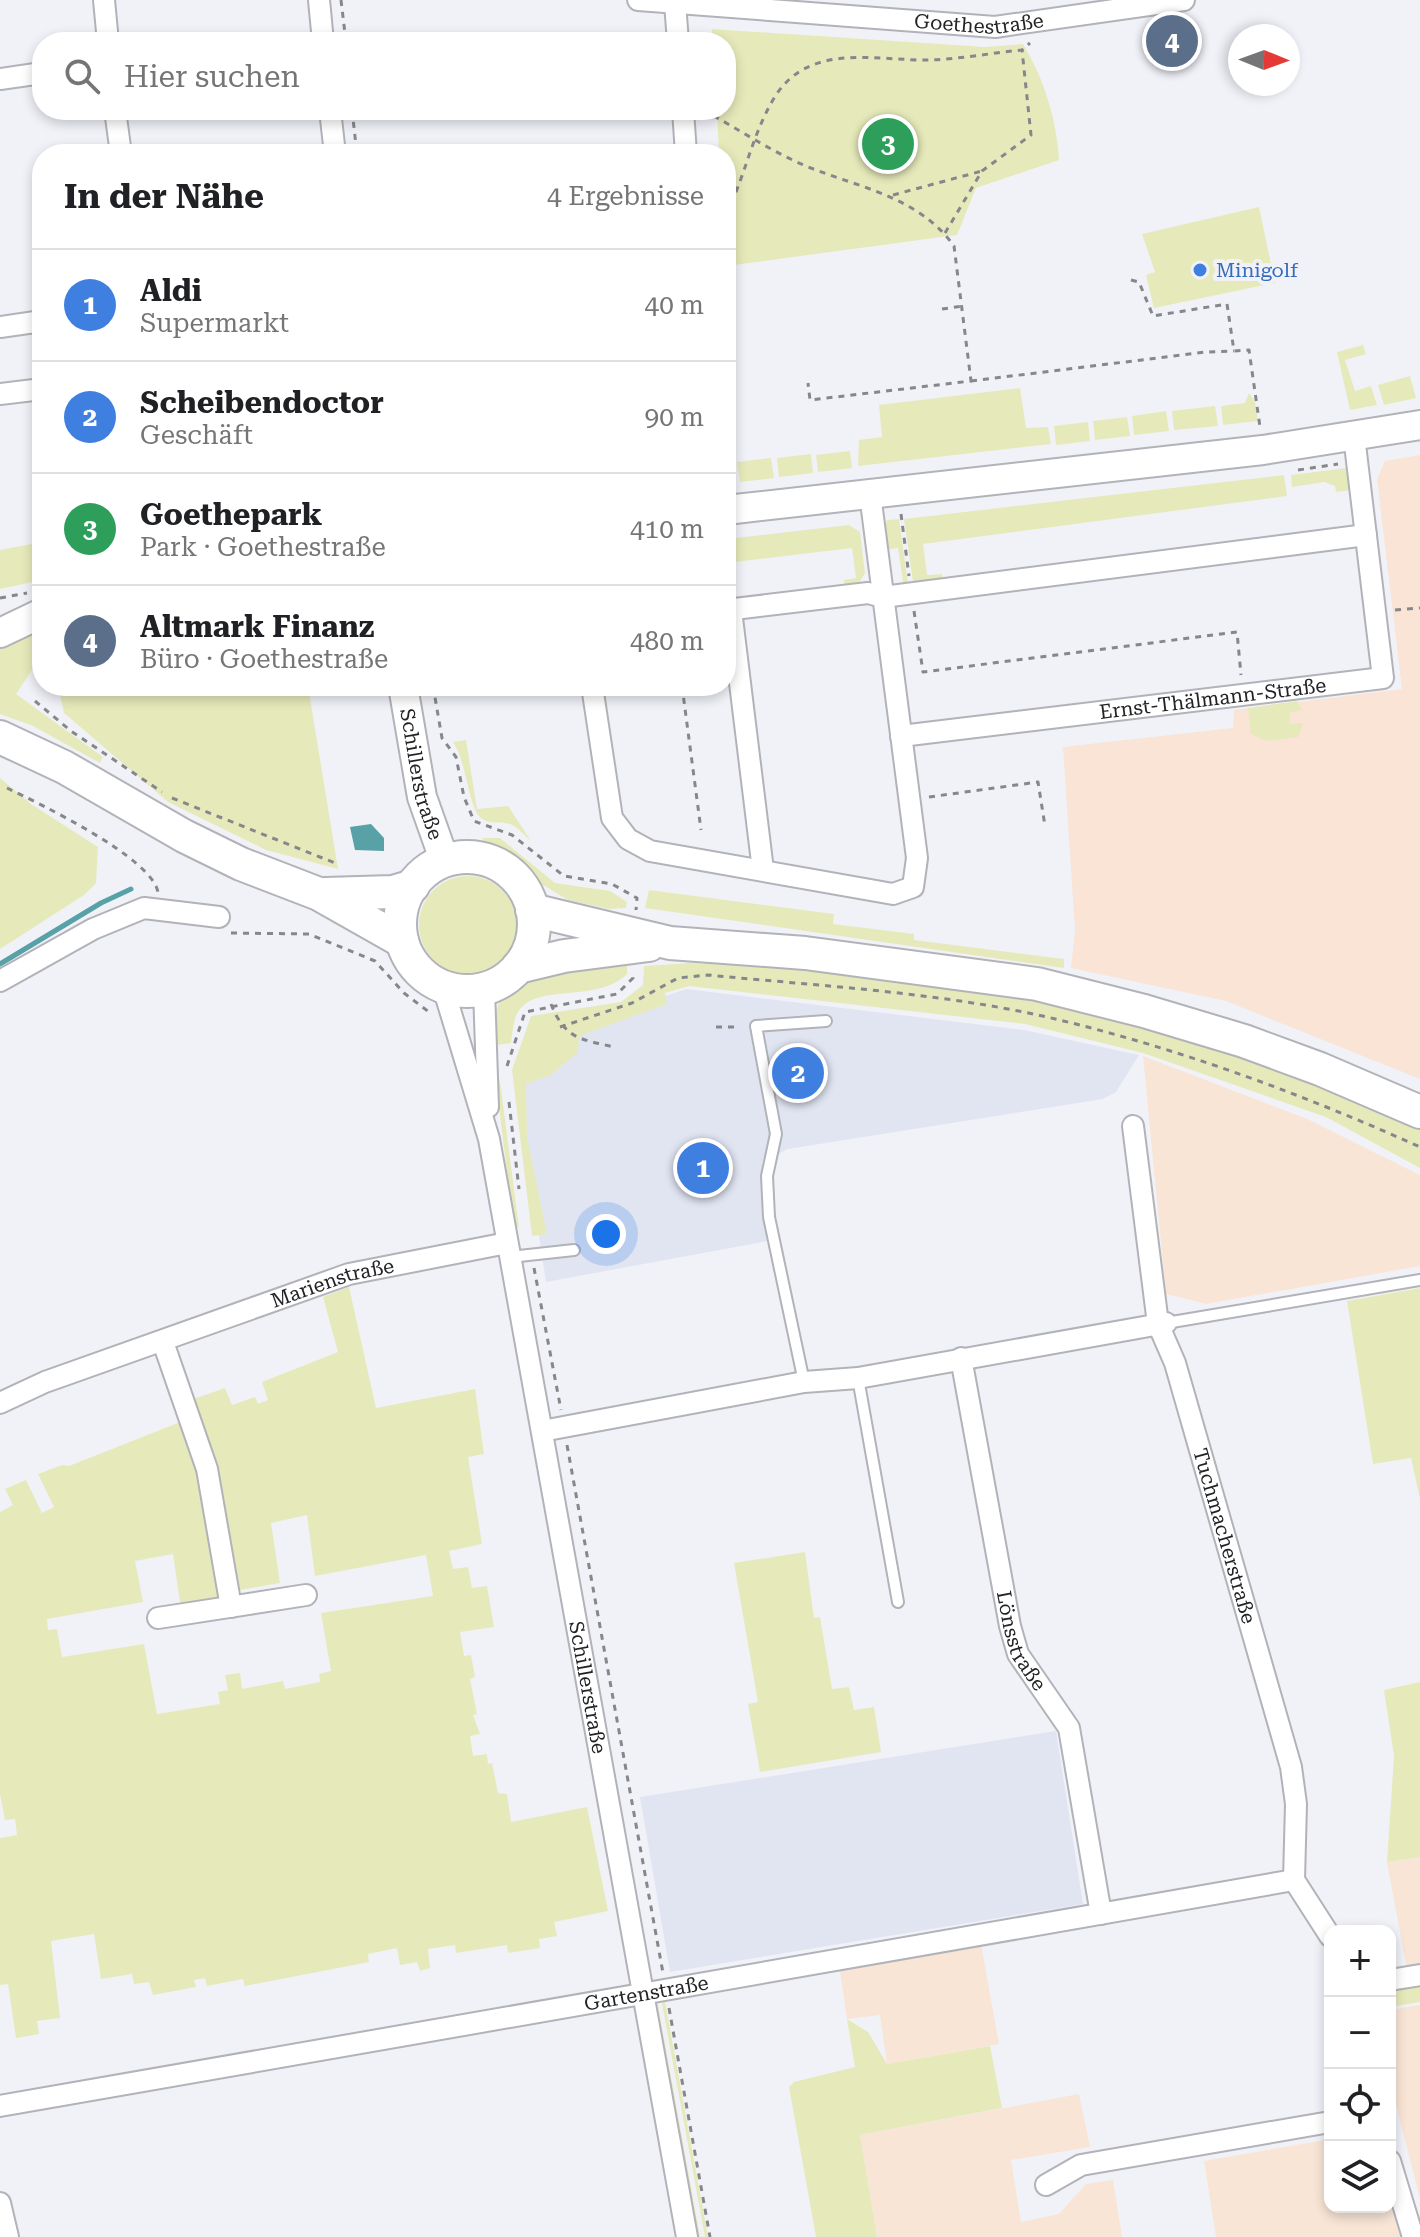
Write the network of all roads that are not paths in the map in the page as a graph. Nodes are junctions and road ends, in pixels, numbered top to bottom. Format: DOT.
graph roads {
  1 [pos="104,0"];
  2 [pos="319,0"];
  3 [pos="638,0"];
  4 [pos="1171,1"];
  5 [pos="675,3"];
  6 [pos="107,32"];
  7 [pos="322,32"];
  8 [pos="677,32"];
  9 [pos="32,74"];
  10 [pos="0,79"];
  11 [pos="116,120"];
  12 [pos="331,120"];
  13 [pos="684,120"];
  14 [pos="120,144"];
  15 [pos="334,144"];
  16 [pos="685,144"];
  17 [pos="32,322"];
  18 [pos="0,327"];
  19 [pos="32,390"];
  20 [pos="0,394"];
  21 [pos="1420,425"];
  22 [pos="1354,436"];
  23 [pos="870,494"];
  24 [pos="736,509"];
  25 [pos="1366,535"];
  26 [pos="883,597"];
  27 [pos="32,607"];
  28 [pos="32,609"];
  29 [pos="736,609"];
  30 [pos="0,617"];
  31 [pos="0,633"];
  32 [pos="736,669"];
  33 [pos="405,696"];
  34 [pos="594,696"];
  35 [pos="901,736"];
  36 [pos="0,737"];
  37 [pos="445,862"];
  38 [pos="763,870"];
  39 [pos="413,886"];
  40 [pos="319,894"];
  41 [pos="532,910"];
  42 [pos="219,917"];
  43 [pos="402,941"];
  44 [pos="670,943"];
  45 [pos="518,967"];
  46 [pos="0,981"];
  47 [pos="484,989"];
  48 [pos="436,1000"];
  49 [pos="826,1021"];
  50 [pos="1420,1112"];
  51 [pos="1133,1126"];
  52 [pos="489,1139"];
  53 [pos="574,1250"];
  54 [pos="516,1251"];
  55 [pos="1420,1280"];
  56 [pos="1162,1323"];
  57 [pos="163,1342"];
  58 [pos="961,1358"];
  59 [pos="858,1378"];
  60 [pos="804,1382"];
  61 [pos="0,1403"];
  62 [pos="542,1431"];
  63 [pos="306,1595"];
  64 [pos="898,1602"];
  65 [pos="231,1607"];
  66 [pos="158,1618"];
  67 [pos="1294,1880"];
  68 [pos="1101,1914"];
  69 [pos="1324,1927"];
  70 [pos="1420,1975"];
  71 [pos="1396,1979"];
  72 [pos="643,1992"];
  73 [pos="0,2106"];
  74 [pos="1324,2123"];
  75 [pos="1396,2181"];
  76 [pos="1046,2185"];
  77 [pos="0,2203"];
  78 [pos="8,2237"];
  79 [pos="687,2237"];
  80 [pos="1413,2237"];
  1 -- 6 [label="street"];
  2 -- 7 [label="street"];
  3 -- 5 [label="street, Goethestraße"];
  4 -- 5 [label="street, Goethestraße"];
  5 -- 8 [label="street"];
  9 -- 10 [label="street"];
  11 -- 14 [label="street"];
  12 -- 15 [label="street"];
  13 -- 16 [label="street"];
  17 -- 18 [label="street"];
  19 -- 20 [label="street"];
  21 -- 22 [label="main road"];
  22 -- 23 [label="main road"];
  22 -- 25 [label="street, Ernst-Thälmann-Straße"];
  23 -- 24 [label="main road"];
  23 -- 26 [label="street"];
  25 -- 26 [label="street"];
  25 -- 35 [label="street, Ernst-Thälmann-Straße"];
  26 -- 29 [label="street"];
  26 -- 35 [label="street"];
  27 -- 30 [label="main road"];
  28 -- 31 [label="main road"];
  32 -- 38 [label="street"];
  33 -- 37 [label="main road, Schillerstraße"];
  34 -- 38 [label="street"];
  35 -- 38 [label="street"];
  36 -- 40 [label="main road"];
  37 -- 39 [label="main road"];
  37 -- 41 [label="main road"];
  39 -- 40 [label="main road"];
  39 -- 43 [label="main road"];
  40 -- 43 [label="main road"];
  41 -- 44 [label="main road"];
  41 -- 45 [label="main road"];
  42 -- 46 [label="street"];
  43 -- 48 [label="main road"];
  44 -- 45 [label="main road"];
  44 -- 50 [label="main road"];
  45 -- 47 [label="main road"];
  47 -- 48 [label="main road"];
  47 -- 52 [label="street, Schillerstraße"];
  48 -- 52 [label="street, Schillerstraße"];
  49 -- 60 [label="lane"];
  51 -- 56 [label="street, Tuchmacherstraße"];
  52 -- 54 [label="street, Schillerstraße"];
  53 -- 54 [label="lane"];
  54 -- 57 [label="street, Marienstraße"];
  54 -- 62 [label="street, Schillerstraße"];
  55 -- 56 [label="lane"];
  56 -- 58 [label="street"];
  56 -- 67 [label="street, Tuchmacherstraße"];
  57 -- 61 [label="street, Marienstraße"];
  57 -- 65 [label="street"];
  58 -- 59 [label="street"];
  58 -- 68 [label="street, Lönsstraße"];
  59 -- 60 [label="street"];
  59 -- 64 [label="lane"];
  60 -- 62 [label="street"];
  62 -- 72 [label="street, Schillerstraße"];
  63 -- 65 [label="street"];
  65 -- 66 [label="street"];
  67 -- 68 [label="street, Gartenstraße"];
  67 -- 69 [label="street"];
  68 -- 72 [label="street, Gartenstraße"];
  70 -- 71 [label="street"];
  72 -- 73 [label="street, Gartenstraße"];
  72 -- 79 [label="street, Schillerstraße"];
  74 -- 76 [label="street"];
  75 -- 80 [label="street"];
  77 -- 78 [label="street"];
}
